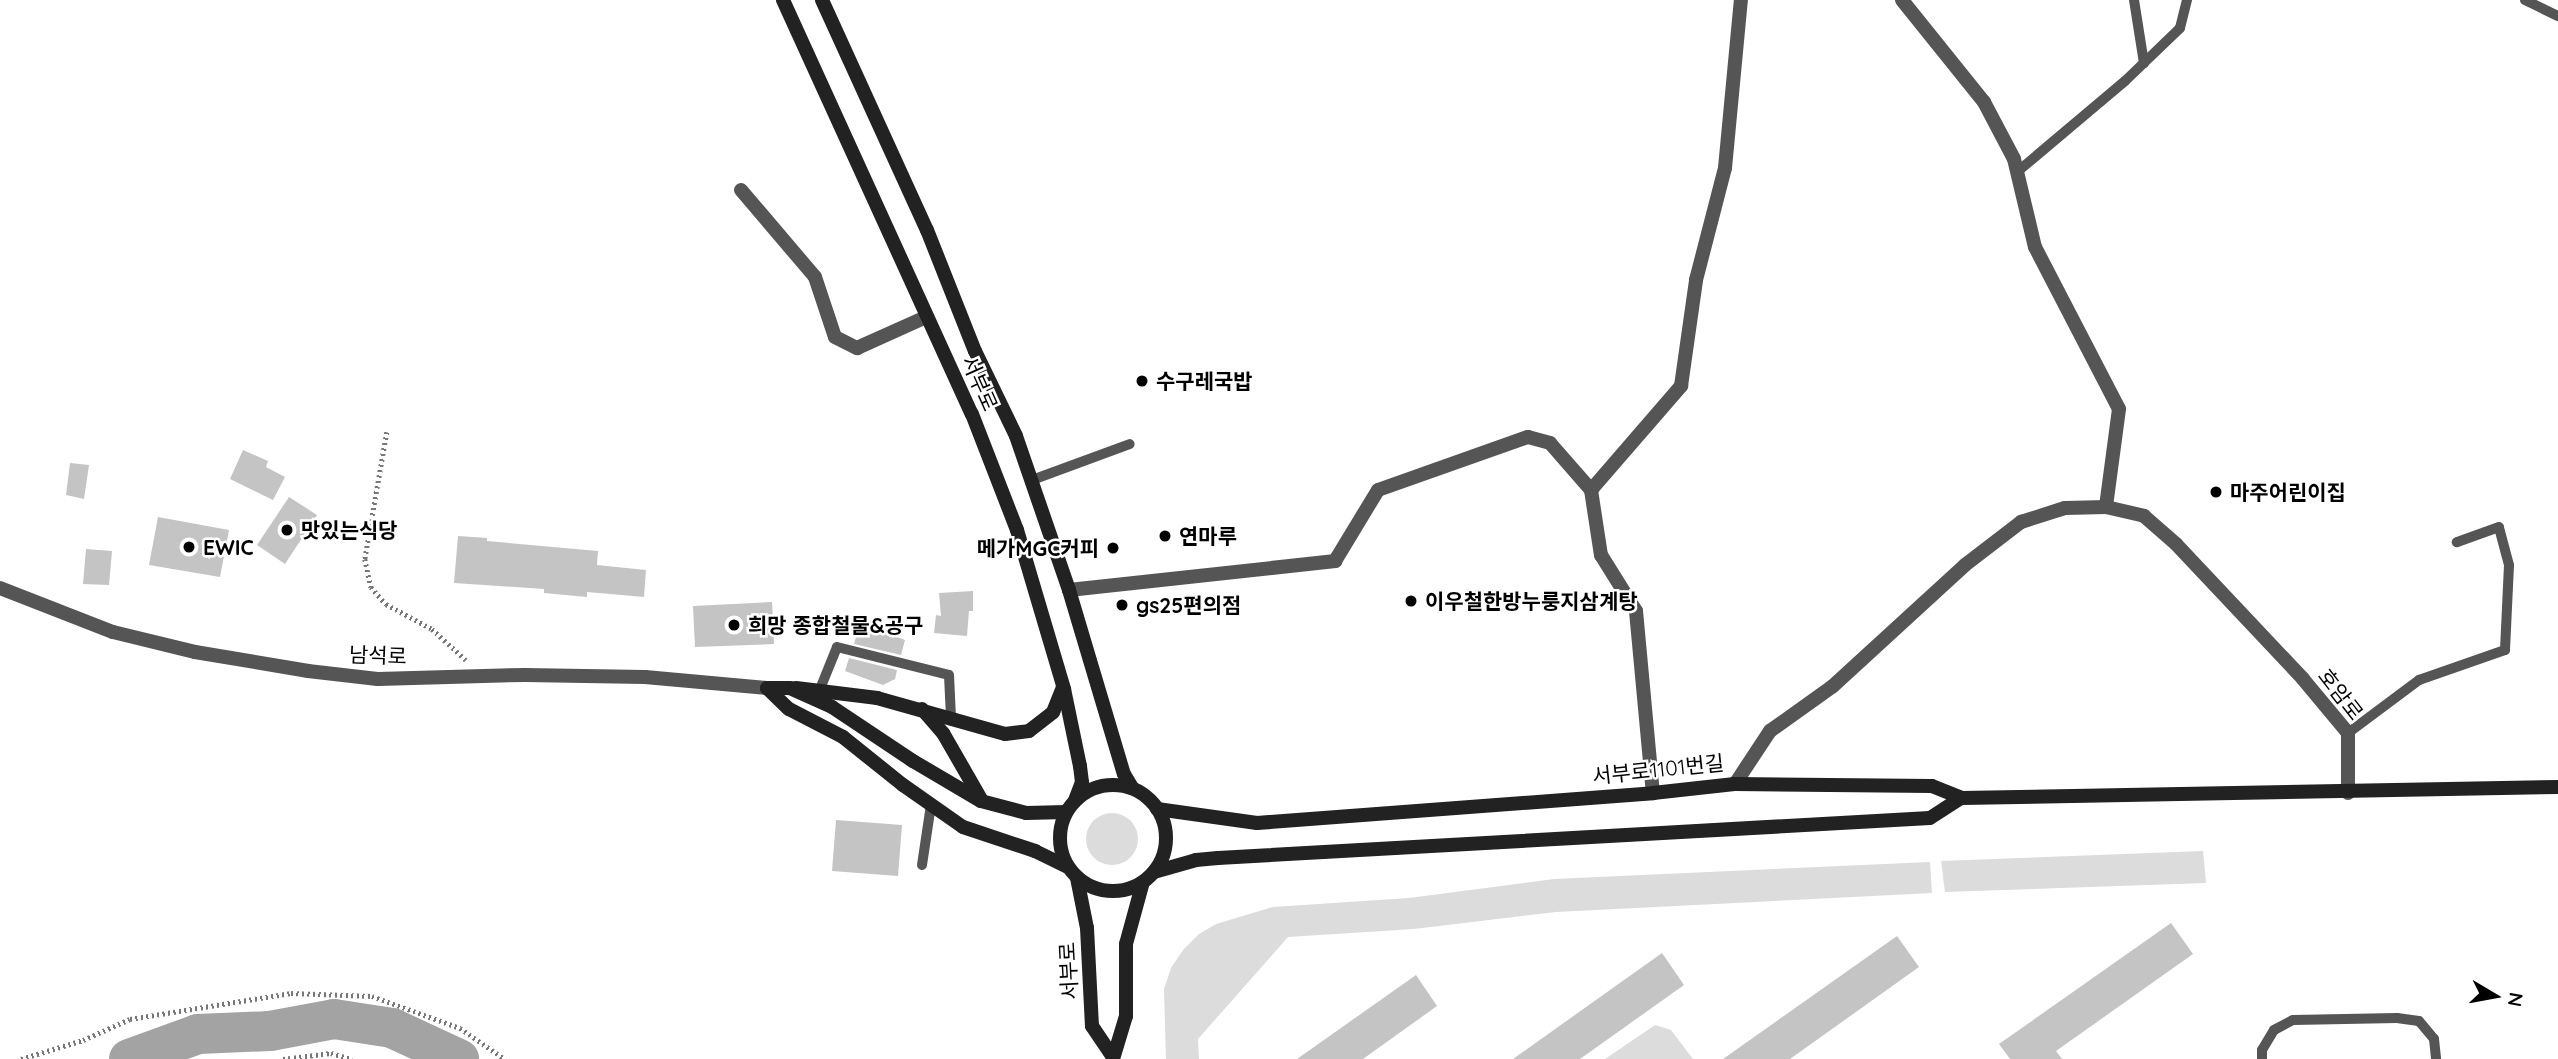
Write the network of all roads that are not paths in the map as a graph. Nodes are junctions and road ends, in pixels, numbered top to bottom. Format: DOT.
graph roads {
  1 [pos="783,0"];
  2 [pos="822,0"];
  3 [pos="1741,0"];
  4 [pos="1902,0"];
  5 [pos="2134,0"];
  6 [pos="2187,0"];
  7 [pos="2525,0"];
  8 [pos="2558,16"];
  9 [pos="2144,63"];
  10 [pos="2017,172"];
  11 [pos="741,190"];
  12 [pos="926,317"];
  13 [pos="1130,444"];
  14 [pos="1031,480"];
  15 [pos="1591,490"];
  16 [pos="2106,507"];
  17 [pos="2144,516"];
  18 [pos="2457,542"];
  19 [pos="0,588"];
  20 [pos="1069,590"];
  21 [pos="1063,687"];
  22 [pos="767,688"];
  23 [pos="790,688"];
  24 [pos="821,689"];
  25 [pos="922,709"];
  26 [pos="951,717"];
  27 [pos="2348,733"];
  28 [pos="1735,784"];
  29 [pos="2558,787"];
  30 [pos="1133,789"];
  31 [pos="1653,793"];
  32 [pos="2348,793"];
  33 [pos="1961,798"];
  34 [pos="981,801"];
  35 [pos="930,805"];
  36 [pos="1070,806"];
  37 [pos="1157,809"];
  38 [pos="922,865"];
  39 [pos="1072,872"];
  40 [pos="1149,877"];
  41 [pos="1113,1058"];
  42 [pos="2262,1059"];
  43 [pos="2436,1059"];
  1 -- 12 [label="street, 서부로"];
  2 -- 14 [label="street, 서부로"];
  3 -- 15 [label="street"];
  4 -- 10 [label="street"];
  5 -- 9 [label="lane"];
  6 -- 9 [label="lane"];
  7 -- 8 [label="lane"];
  9 -- 10 [label="lane"];
  10 -- 16 [label="street"];
  11 -- 12 [label="street"];
  12 -- 21 [label="street, 서부로"];
  13 -- 14 [label="lane"];
  14 -- 20 [label="street, 서부로"];
  15 -- 20 [label="street"];
  15 -- 31 [label="street"];
  16 -- 17 [label="street, 서부로1101번길"];
  16 -- 28 [label="street, 서부로1101번길"];
  17 -- 27 [label="street, 호암로"];
  18 -- 27 [label="lane"];
  19 -- 22 [label="street, 남석로"];
  20 -- 30 [label="street, 서부로"];
  21 -- 26 [label="street"];
  21 -- 36 [label="street, 서부로"];
  22 -- 23 [label="street"];
  22 -- 35 [label="street"];
  23 -- 24 [label="street"];
  23 -- 34 [label="street"];
  24 -- 25 [label="street"];
  24 -- 26 [label="lane"];
  25 -- 26 [label="street"];
  25 -- 34 [label="street"];
  27 -- 32 [label="street, 호암로"];
  28 -- 31 [label="street, 서부로1101번길"];
  28 -- 33 [label="street"];
  29 -- 32 [label="street"];
  30 -- 36 [label="street"];
  30 -- 37 [label="street"];
  31 -- 37 [label="street, 서부로1101번길"];
  32 -- 33 [label="street"];
  33 -- 40 [label="street"];
  34 -- 36 [label="street"];
  35 -- 38 [label="lane"];
  35 -- 39 [label="street"];
  36 -- 39 [label="street"];
  37 -- 40 [label="street"];
  39 -- 40 [label="street"];
  39 -- 41 [label="street, 서부로"];
  40 -- 41 [label="street, 서부로"];
  42 -- 43 [label="lane"];
}
